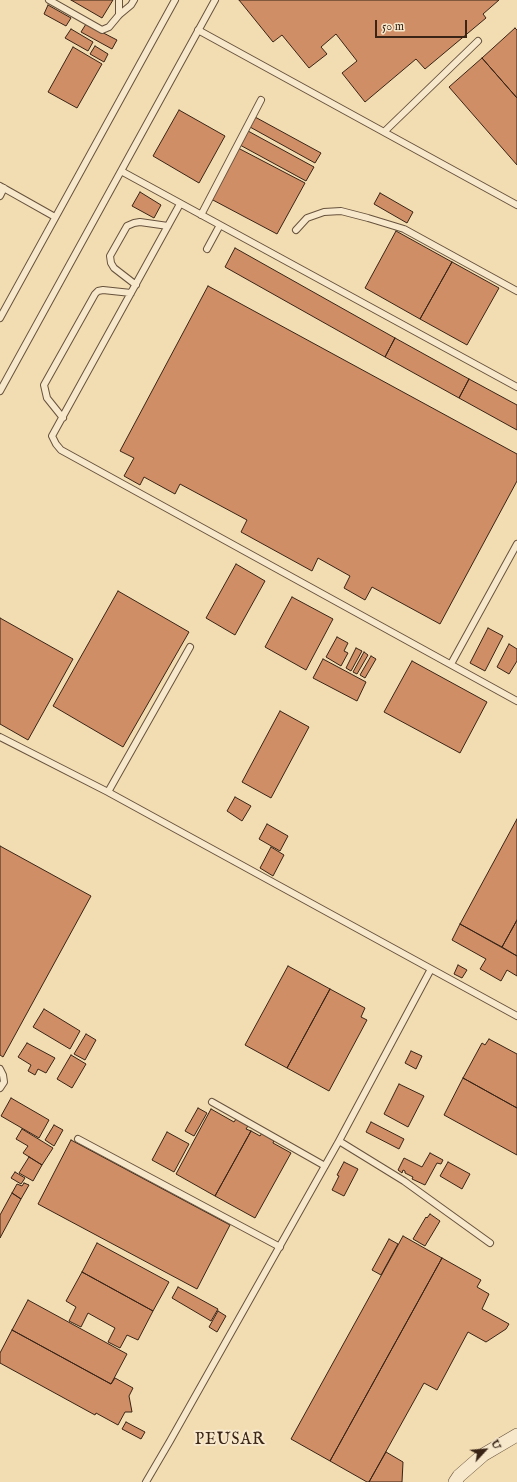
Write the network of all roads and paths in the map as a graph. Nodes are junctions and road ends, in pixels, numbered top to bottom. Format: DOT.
graph roads {
  1 [pos="49,0"];
  2 [pos="119,0"];
  3 [pos="134,0"];
  4 [pos="175,0"];
  5 [pos="215,0"];
  6 [pos="119,15"];
  7 [pos="198,30"];
  8 [pos="478,41"];
  9 [pos="261,100"];
  10 [pos="384,132"];
  11 [pos="121,171"];
  12 [pos="2,187"];
  13 [pos="0,196"];
  14 [pos="180,204"];
  15 [pos="517,206"];
  16 [pos="200,214"];
  17 [pos="56,217"];
  18 [pos="220,225"];
  19 [pos="168,226"];
  20 [pos="296,230"];
  21 [pos="207,249"];
  22 [pos="136,285"];
  23 [pos="517,291"];
  24 [pos="131,293"];
  25 [pos="0,318"];
  26 [pos="517,387"];
  27 [pos="0,391"];
  28 [pos="63,418"];
  29 [pos="517,544"];
  30 [pos="190,647"];
  31 [pos="451,664"];
  32 [pos="517,701"];
  33 [pos="0,737"];
  34 [pos="108,792"];
  35 [pos="431,969"];
  36 [pos="517,1016"];
  37 [pos="0,1069"];
  38 [pos="0,1088"];
  39 [pos="212,1102"];
  40 [pos="78,1138"];
  41 [pos="339,1141"];
  42 [pos="325,1166"];
  43 [pos="490,1243"];
  44 [pos="280,1247"];
  45 [pos="517,1435"];
  46 [pos="146,1482"];
  47 [pos="455,1482"];
  1 -- 6 [label="lane"];
  2 -- 6 [label="lane"];
  3 -- 6 [label="lane"];
  4 -- 17 [label="lane"];
  5 -- 7 [label="lane"];
  7 -- 10 [label="lane"];
  7 -- 11 [label="lane"];
  8 -- 10 [label="lane"];
  9 -- 16 [label="lane"];
  10 -- 15 [label="lane"];
  11 -- 14 [label="lane"];
  11 -- 27 [label="lane"];
  12 -- 13 [label="lane"];
  12 -- 17 [label="lane"];
  14 -- 16 [label="lane"];
  14 -- 19 [label="lane"];
  16 -- 18 [label="lane"];
  17 -- 25 [label="lane"];
  18 -- 21 [label="lane"];
  18 -- 26 [label="lane"];
  19 -- 22 [label="lane"];
  19 -- 22 [label="lane"];
  20 -- 23 [label="lane"];
  22 -- 24 [label="lane"];
  24 -- 28 [label="lane"];
  24 -- 28 [label="lane"];
  28 -- 31 [label="lane"];
  29 -- 31 [label="lane"];
  30 -- 34 [label="lane"];
  31 -- 32 [label="lane"];
  33 -- 34 [label="lane"];
  34 -- 35 [label="lane"];
  35 -- 36 [label="lane"];
  35 -- 41 [label="lane"];
  37 -- 38 [label="lane"];
  39 -- 42 [label="lane"];
  40 -- 44 [label="lane"];
  41 -- 42 [label="lane"];
  41 -- 43 [label="lane"];
  42 -- 44 [label="lane"];
  44 -- 46 [label="lane"];
  45 -- 47 [label="street"];
}
